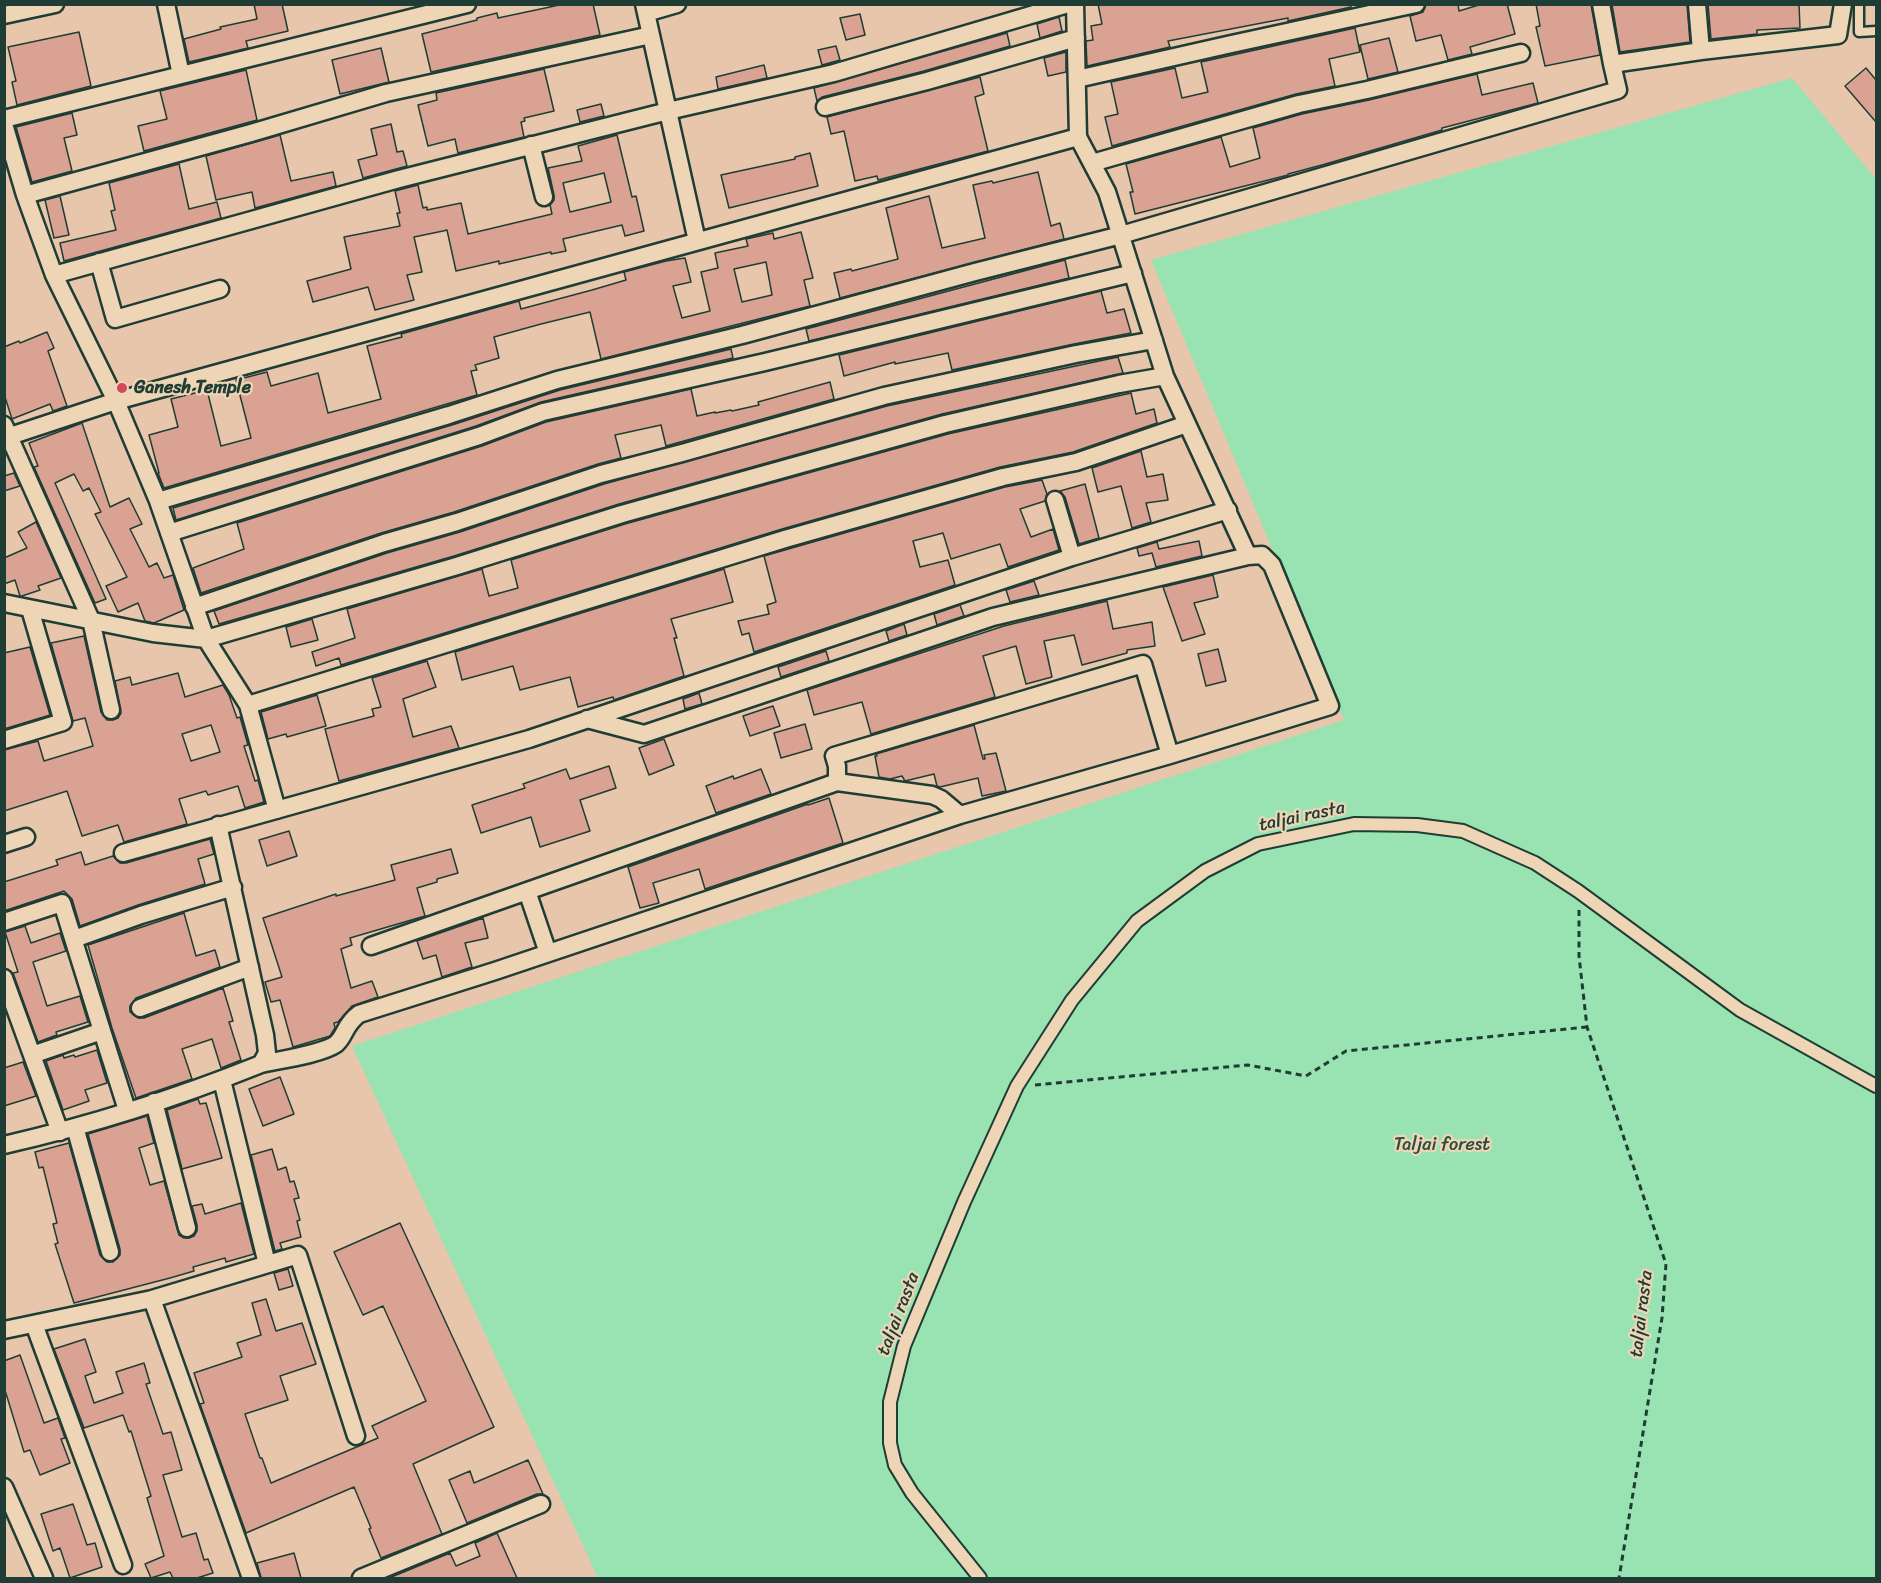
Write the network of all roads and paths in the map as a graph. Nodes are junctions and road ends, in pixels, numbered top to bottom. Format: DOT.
graph roads {
  1 [pos="55,4"];
  2 [pos="166,4"];
  3 [pos="467,4"];
  4 [pos="677,4"];
  5 [pos="1068,4"];
  6 [pos="1075,4"];
  7 [pos="1416,4"];
  8 [pos="1601,4"];
  9 [pos="1697,4"];
  10 [pos="1843,4"];
  11 [pos="1859,4"];
  12 [pos="645,9"];
  13 [pos="4,15"];
  14 [pos="1876,31"];
  15 [pos="651,35"];
  16 [pos="1076,38"];
  17 [pos="1701,51"];
  18 [pos="1521,53"];
  19 [pos="1612,64"];
  20 [pos="182,75"];
  21 [pos="1077,79"];
  22 [pos="825,107"];
  23 [pos="668,111"];
  24 [pos="4,119"];
  25 [pos="4,124"];
  26 [pos="1078,137"];
  27 [pos="531,146"];
  28 [pos="1092,163"];
  29 [pos="25,195"];
  30 [pos="544,197"];
  31 [pos="1121,236"];
  32 [pos="697,241"];
  33 [pos="99,262"];
  34 [pos="1133,273"];
  35 [pos="54,274"];
  36 [pos="220,289"];
  37 [pos="1154,340"];
  38 [pos="1165,376"];
  39 [pos="116,400"];
  40 [pos="1187,424"];
  41 [pos="6,433"];
  42 [pos="1055,500"];
  43 [pos="158,501"];
  44 [pos="1228,510"];
  45 [pos="169,533"];
  46 [pos="1248,556"];
  47 [pos="1072,557"];
  48 [pos="4,603"];
  49 [pos="194,607"];
  50 [pos="30,609"];
  51 [pos="91,620"];
  52 [pos="206,639"];
  53 [pos="248,705"];
  54 [pos="111,710"];
  55 [pos="587,719"];
  56 [pos="4,740"];
  57 [pos="1170,754"];
  58 [pos="837,782"];
  59 [pos="277,810"];
  60 [pos="960,815"];
  61 [pos="218,825"];
  62 [pos="26,837"];
  63 [pos="4,844"];
  64 [pos="123,853"];
  65 [pos="233,887"];
  66 [pos="527,891"];
  67 [pos="1578,891"];
  68 [pos="4,922"];
  69 [pos="74,939"];
  70 [pos="371,946"];
  71 [pos="548,953"];
  72 [pos="250,967"];
  73 [pos="4,978"];
  74 [pos="140,1008"];
  75 [pos="1587,1027"];
  76 [pos="102,1031"];
  77 [pos="32,1055"];
  78 [pos="261,1064"];
  79 [pos="222,1080"];
  80 [pos="1017,1086"];
  81 [pos="1876,1086"];
  82 [pos="154,1102"];
  83 [pos="127,1110"];
  84 [pos="67,1130"];
  85 [pos="4,1145"];
  86 [pos="187,1228"];
  87 [pos="110,1252"];
  88 [pos="267,1264"];
  89 [pos="152,1299"];
  90 [pos="34,1323"];
  91 [pos="4,1330"];
  92 [pos="356,1436"];
  93 [pos="4,1487"];
  94 [pos="541,1503"];
  95 [pos="123,1565"];
  96 [pos="44,1578"];
  97 [pos="251,1578"];
  98 [pos="361,1578"];
  99 [pos="980,1578"];
  100 [pos="1619,1578"];
  1 -- 13 [label="street"];
  2 -- 20 [label="street"];
  3 -- 20 [label="street"];
  4 -- 12 [label="street"];
  5 -- 23 [label="street"];
  6 -- 16 [label="street"];
  7 -- 21 [label="street"];
  8 -- 19 [label="street"];
  9 -- 17 [label="street"];
  10 -- 17 [label="street"];
  11 -- 14 [label="lane"];
  12 -- 15 [label="street"];
  15 -- 23 [label="street"];
  15 -- 29 [label="street"];
  16 -- 21 [label="street"];
  16 -- 22 [label="street"];
  17 -- 19 [label="street"];
  18 -- 28 [label="street"];
  19 -- 31 [label="street"];
  20 -- 24 [label="street"];
  21 -- 26 [label="street"];
  23 -- 27 [label="street"];
  23 -- 32 [label="street"];
  25 -- 29 [label="street"];
  26 -- 28 [label="street"];
  26 -- 32 [label="street"];
  27 -- 30 [label="street"];
  27 -- 33 [label="street"];
  28 -- 31 [label="street"];
  29 -- 35 [label="street"];
  31 -- 34 [label="street"];
  31 -- 43 [label="street"];
  32 -- 39 [label="street"];
  33 -- 35 [label="street"];
  33 -- 36 [label="street"];
  34 -- 37 [label="street"];
  34 -- 45 [label="street"];
  35 -- 39 [label="street"];
  37 -- 38 [label="street"];
  37 -- 49 [label="street"];
  38 -- 40 [label="street"];
  38 -- 52 [label="street"];
  39 -- 41 [label="street"];
  39 -- 43 [label="street"];
  40 -- 44 [label="street"];
  40 -- 53 [label="street"];
  41 -- 51 [label="street"];
  42 -- 47 [label="street"];
  43 -- 45 [label="street"];
  44 -- 46 [label="street"];
  44 -- 47 [label="street"];
  45 -- 49 [label="street"];
  46 -- 55 [label="street"];
  46 -- 57 [label="street"];
  47 -- 55 [label="street"];
  48 -- 50 [label="street"];
  49 -- 52 [label="street"];
  50 -- 51 [label="street"];
  50 -- 56 [label="street"];
  51 -- 52 [label="street"];
  51 -- 54 [label="street"];
  52 -- 53 [label="street"];
  53 -- 59 [label="street"];
  55 -- 59 [label="street"];
  57 -- 58 [label="street"];
  57 -- 60 [label="street"];
  58 -- 60 [label="street"];
  58 -- 66 [label="street"];
  59 -- 61 [label="street"];
  60 -- 71 [label="street"];
  61 -- 64 [label="street"];
  61 -- 65 [label="street"];
  62 -- 63 [label="street"];
  65 -- 69 [label="street"];
  65 -- 72 [label="street"];
  66 -- 70 [label="street"];
  66 -- 71 [label="street"];
  67 -- 75 [label="path, taljai rasta"];
  67 -- 80 [label="street, taljai rasta"];
  67 -- 81 [label="street, taljai rasta"];
  68 -- 69 [label="street"];
  69 -- 76 [label="street"];
  71 -- 78 [label="street"];
  72 -- 74 [label="street"];
  72 -- 78 [label="street"];
  73 -- 77 [label="street"];
  75 -- 80 [label="path"];
  75 -- 100 [label="path, taljai rasta"];
  76 -- 77 [label="street"];
  76 -- 83 [label="street"];
  77 -- 84 [label="street"];
  78 -- 79 [label="street"];
  79 -- 82 [label="street"];
  79 -- 88 [label="street"];
  80 -- 99 [label="street, taljai rasta"];
  82 -- 83 [label="street"];
  82 -- 86 [label="street"];
  83 -- 84 [label="street"];
  84 -- 85 [label="street"];
  84 -- 87 [label="street"];
  88 -- 89 [label="street"];
  88 -- 92 [label="street"];
  89 -- 90 [label="street"];
  89 -- 97 [label="street"];
  90 -- 91 [label="street"];
  90 -- 95 [label="street"];
  93 -- 96 [label="street"];
  94 -- 98 [label="street"];
}
